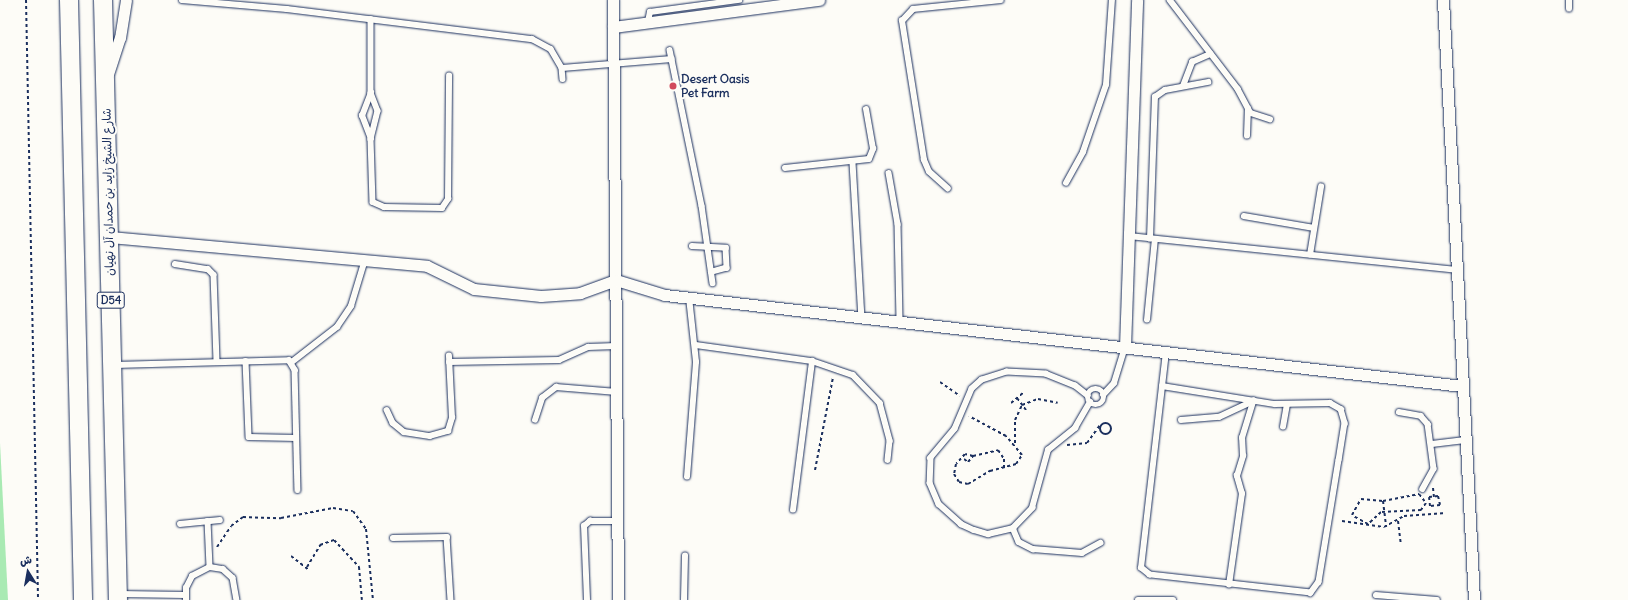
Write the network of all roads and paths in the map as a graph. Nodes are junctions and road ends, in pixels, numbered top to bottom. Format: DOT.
graph roads {
  1 [pos="26,0"];
  2 [pos="69,0"];
  3 [pos="103,0"];
  4 [pos="126,0"];
  5 [pos="182,0"];
  6 [pos="613,0"];
  7 [pos="739,0"];
  8 [pos="819,0"];
  9 [pos="1001,0"];
  10 [pos="1112,0"];
  11 [pos="1136,0"];
  12 [pos="1170,0"];
  13 [pos="1443,0"];
  14 [pos="1569,0"];
  15 [pos="1569,9"];
  16 [pos="371,19"];
  17 [pos="648,22"];
  18 [pos="613,27"];
  19 [pos="670,50"];
  20 [pos="1210,54"];
  21 [pos="672,59"];
  22 [pos="614,64"];
  23 [pos="562,68"];
  24 [pos="449,76"];
  25 [pos="563,79"];
  26 [pos="106,80"];
  27 [pos="1208,82"];
  28 [pos="1183,86"];
  29 [pos="371,93"];
  30 [pos="1248,109"];
  31 [pos="866,110"];
  32 [pos="1270,119"];
  33 [pos="1247,136"];
  34 [pos="371,139"];
  35 [pos="853,163"];
  36 [pos="785,168"];
  37 [pos="889,173"];
  38 [pos="1066,183"];
  39 [pos="1321,187"];
  40 [pos="948,189"];
  41 [pos="1244,216"];
  42 [pos="1314,228"];
  43 [pos="1129,236"];
  44 [pos="110,237"];
  45 [pos="1152,239"];
  46 [pos="692,246"];
  47 [pos="708,246"];
  48 [pos="1310,255"];
  49 [pos="364,263"];
  50 [pos="175,264"];
  51 [pos="1456,270"];
  52 [pos="712,272"];
  53 [pos="616,280"];
  54 [pos="713,283"];
  55 [pos="689,298"];
  56 [pos="862,317"];
  57 [pos="1147,320"];
  58 [pos="900,322"];
  59 [pos="696,344"];
  60 [pos="617,346"];
  61 [pos="1125,347"];
  62 [pos="1166,352"];
  63 [pos="246,361"];
  64 [pos="812,361"];
  65 [pos="217,362"];
  66 [pos="292,362"];
  67 [pos="112,366"];
  68 [pos="835,366"];
  69 [pos="940,382"];
  70 [pos="1162,386"];
  71 [pos="1462,386"];
  72 [pos="617,392"];
  73 [pos="1024,392"];
  74 [pos="1103,394"];
  75 [pos="1088,396"];
  76 [pos="1017,398"];
  77 [pos="966,400"];
  78 [pos="1253,401"];
  79 [pos="1090,402"];
  80 [pos="1011,403"];
  81 [pos="1058,403"];
  82 [pos="1022,405"];
  83 [pos="1287,405"];
  84 [pos="387,410"];
  85 [pos="1026,410"];
  86 [pos="963,412"];
  87 [pos="1399,412"];
  88 [pos="536,420"];
  89 [pos="1181,420"];
  90 [pos="1100,425"];
  91 [pos="1283,427"];
  92 [pos="296,438"];
  93 [pos="1465,440"];
  94 [pos="1054,443"];
  95 [pos="1016,444"];
  96 [pos="1432,444"];
  97 [pos="973,456"];
  98 [pos="964,459"];
  99 [pos="888,460"];
  100 [pos="1004,468"];
  101 [pos="815,470"];
  102 [pos="687,476"];
  103 [pos="1423,489"];
  104 [pos="298,490"];
  105 [pos="1383,501"];
  106 [pos="1428,503"];
  107 [pos="793,510"];
  108 [pos="1384,512"];
  109 [pos="1446,512"];
  110 [pos="1398,519"];
  111 [pos="220,520"];
  112 [pos="617,520"];
  113 [pos="208,521"];
  114 [pos="1342,521"];
  115 [pos="180,524"];
  116 [pos="1386,527"];
  117 [pos="1014,528"];
  118 [pos="393,538"];
  119 [pos="1100,543"];
  120 [pos="1401,544"];
  121 [pos="209,550"];
  122 [pos="291,556"];
  123 [pos="685,556"];
  124 [pos="210,567"];
  125 [pos="307,567"];
  126 [pos="309,570"];
  127 [pos="1229,585"];
  128 [pos="1376,595"];
  129 [pos="118,597"];
  130 [pos="186,597"];
  131 [pos="38,600"];
  132 [pos="83,600"];
  133 [pos="237,600"];
  134 [pos="362,600"];
  135 [pos="373,600"];
  136 [pos="451,600"];
  137 [pos="587,600"];
  138 [pos="618,600"];
  139 [pos="684,600"];
  140 [pos="1138,600"];
  141 [pos="1173,600"];
  142 [pos="1437,600"];
  143 [pos="1474,600"];
  1 -- 131 [label="path"];
  2 -- 132 [label="highway"];
  3 -- 26 [label="highway, شارع الشيخ زايد بن حمدان آل نهيان / D54"];
  4 -- 26 [label="street"];
  5 -- 16 [label="lane"];
  6 -- 18 [label="street"];
  7 -- 17 [label="lane"];
  8 -- 17 [label="street"];
  9 -- 40 [label="lane"];
  10 -- 38 [label="lane"];
  11 -- 43 [label="street"];
  12 -- 20 [label="lane"];
  13 -- 51 [label="street"];
  14 -- 15 [label="lane"];
  16 -- 23 [label="lane"];
  16 -- 29 [label="lane"];
  17 -- 18 [label="street"];
  18 -- 22 [label="street"];
  19 -- 21 [label="lane"];
  20 -- 28 [label="lane"];
  20 -- 30 [label="lane"];
  21 -- 22 [label="lane"];
  21 -- 47 [label="lane"];
  22 -- 23 [label="lane"];
  22 -- 53 [label="street"];
  23 -- 25 [label="lane"];
  24 -- 34 [label="lane"];
  26 -- 44 [label="highway, شارع الشيخ زايد بن حمدان آل نهيان / D54"];
  27 -- 28 [label="lane"];
  28 -- 45 [label="lane"];
  29 -- 34 [label="lane"];
  29 -- 34 [label="lane"];
  30 -- 32 [label="lane"];
  30 -- 33 [label="lane"];
  31 -- 35 [label="lane"];
  35 -- 36 [label="lane"];
  35 -- 56 [label="lane"];
  37 -- 58 [label="lane"];
  39 -- 42 [label="lane"];
  41 -- 42 [label="lane"];
  42 -- 48 [label="lane"];
  43 -- 45 [label="lane"];
  43 -- 61 [label="street"];
  44 -- 49 [label="street"];
  44 -- 67 [label="highway, شارع الشيخ زايد بن حمدان آل نهيان / D54"];
  45 -- 48 [label="lane"];
  45 -- 57 [label="lane"];
  46 -- 47 [label="lane"];
  47 -- 52 [label="lane"];
  47 -- 52 [label="lane"];
  48 -- 51 [label="lane"];
  49 -- 53 [label="street"];
  49 -- 66 [label="lane"];
  50 -- 65 [label="lane"];
  51 -- 71 [label="street"];
  52 -- 54 [label="lane"];
  53 -- 55 [label="street"];
  53 -- 60 [label="street"];
  55 -- 56 [label="street"];
  55 -- 59 [label="lane"];
  56 -- 58 [label="street"];
  58 -- 61 [label="street"];
  59 -- 64 [label="lane"];
  59 -- 102 [label="lane"];
  60 -- 72 [label="street"];
  60 -- 84 [label="lane"];
  61 -- 62 [label="street"];
  61 -- 74 [label="lane"];
  62 -- 70 [label="lane"];
  62 -- 71 [label="street"];
  63 -- 65 [label="lane"];
  63 -- 66 [label="lane"];
  63 -- 92 [label="lane"];
  64 -- 68 [label="lane"];
  64 -- 107 [label="lane"];
  65 -- 67 [label="lane"];
  66 -- 92 [label="lane"];
  67 -- 129 [label="highway, شارع الشيخ زايد بن حمدان آل نهيان / D54"];
  68 -- 99 [label="lane"];
  68 -- 101 [label="path"];
  69 -- 77 [label="path"];
  70 -- 78 [label="lane"];
  70 -- 127 [label="lane"];
  71 -- 93 [label="street"];
  72 -- 88 [label="lane"];
  72 -- 112 [label="street"];
  73 -- 76 [label="path"];
  74 -- 75 [label="lane"];
  74 -- 79 [label="lane"];
  75 -- 77 [label="lane"];
  75 -- 79 [label="lane"];
  76 -- 80 [label="path"];
  76 -- 82 [label="path"];
  77 -- 86 [label="lane"];
  78 -- 83 [label="lane"];
  78 -- 89 [label="lane"];
  78 -- 127 [label="lane"];
  79 -- 94 [label="lane"];
  81 -- 82 [label="path"];
  82 -- 85 [label="path"];
  82 -- 95 [label="path"];
  83 -- 91 [label="lane"];
  83 -- 127 [label="lane"];
  86 -- 95 [label="path"];
  86 -- 117 [label="lane"];
  87 -- 96 [label="lane"];
  90 -- 90 [label="path"];
  90 -- 94 [label="path"];
  92 -- 104 [label="lane"];
  93 -- 96 [label="lane"];
  93 -- 143 [label="street"];
  94 -- 117 [label="lane"];
  95 -- 100 [label="path"];
  96 -- 103 [label="lane"];
  97 -- 98 [label="path"];
  97 -- 98 [label="path"];
  97 -- 100 [label="path"];
  98 -- 100 [label="path"];
  105 -- 106 [label="path"];
  105 -- 108 [label="path"];
  105 -- 108 [label="path"];
  106 -- 106 [label="path"];
  106 -- 108 [label="path"];
  108 -- 116 [label="path"];
  109 -- 110 [label="path"];
  110 -- 116 [label="path"];
  110 -- 120 [label="path"];
  111 -- 113 [label="lane"];
  112 -- 137 [label="lane"];
  112 -- 138 [label="street"];
  113 -- 115 [label="lane"];
  113 -- 121 [label="lane"];
  114 -- 116 [label="path"];
  117 -- 119 [label="lane"];
  118 -- 136 [label="lane"];
  121 -- 124 [label="lane"];
  121 -- 135 [label="path"];
  122 -- 125 [label="path"];
  123 -- 139 [label="lane"];
  124 -- 130 [label="lane"];
  124 -- 133 [label="lane"];
  125 -- 126 [label="path"];
  125 -- 134 [label="path"];
  128 -- 142 [label="lane"];
  129 -- 130 [label="lane"];
  140 -- 141 [label="lane"];
}
